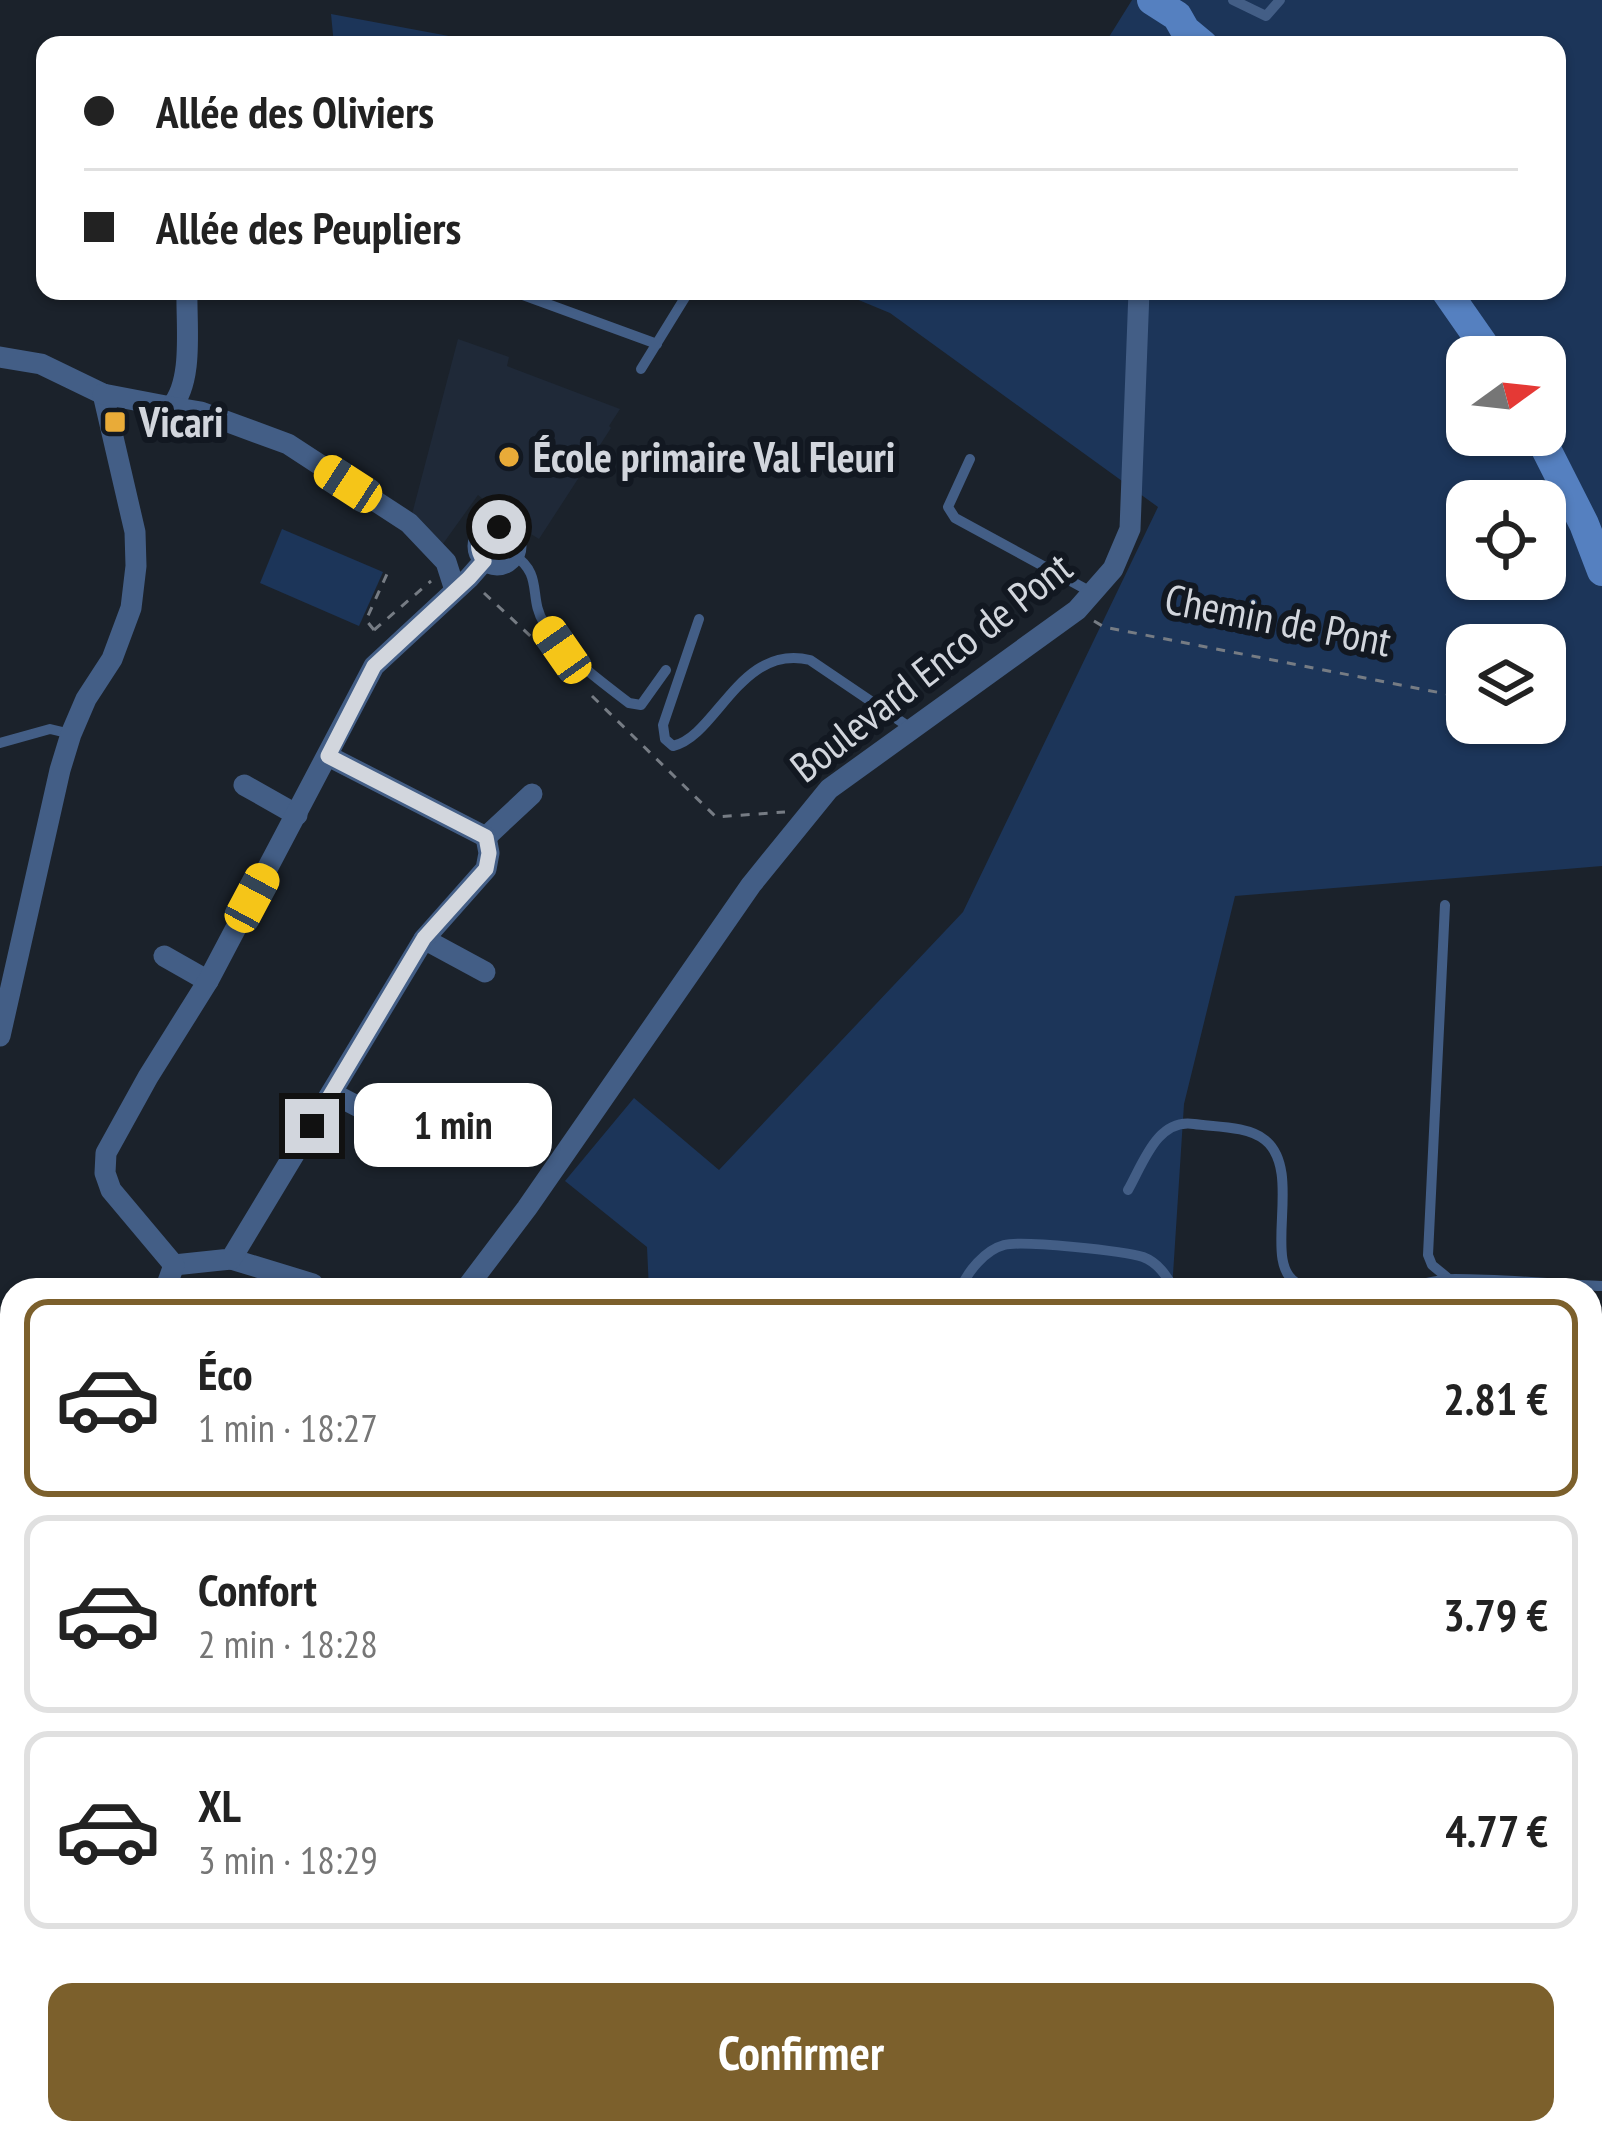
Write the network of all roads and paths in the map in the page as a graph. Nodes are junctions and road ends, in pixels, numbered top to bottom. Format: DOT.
graph roads {
  1 [pos="1124,0"];
  2 [pos="1152,0"];
  3 [pos="1233,0"];
  4 [pos="1280,0"];
  5 [pos="1191,36"];
  6 [pos="1193,36"];
  7 [pos="187,300"];
  8 [pos="537,300"];
  9 [pos="684,300"];
  10 [pos="1139,300"];
  11 [pos="1453,300"];
  12 [pos="1478,336"];
  13 [pos="657,344"];
  14 [pos="0,357"];
  15 [pos="641,369"];
  16 [pos="103,394"];
  17 [pos="171,407"];
  18 [pos="1550,456"];
  19 [pos="970,459"];
  20 [pos="514,555"];
  21 [pos="484,561"];
  22 [pos="1602,572"];
  23 [pos="387,574"];
  24 [pos="455,590"];
  25 [pos="492,600"];
  26 [pos="1085,602"];
  27 [pos="699,619"];
  28 [pos="537,643"];
  29 [pos="390,651"];
  30 [pos="666,670"];
  31 [pos="586,690"];
  32 [pos="1446,694"];
  33 [pos="912,729"];
  34 [pos="71,734"];
  35 [pos="0,743"];
  36 [pos="328,756"];
  37 [pos="244,785"];
  38 [pos="532,794"];
  39 [pos="297,815"];
  40 [pos="805,817"];
  41 [pos="486,837"];
  42 [pos="1445,905"];
  43 [pos="424,938"];
  44 [pos="164,956"];
  45 [pos="484,972"];
  46 [pos="208,981"];
  47 [pos="0,1036"];
  48 [pos="332,1093"];
  49 [pos="401,1129"];
  50 [pos="1128,1190"];
  51 [pos="231,1259"];
  52 [pos="174,1265"];
  53 [pos="169,1278"];
  54 [pos="262,1278"];
  55 [pos="474,1278"];
  56 [pos="965,1278"];
  57 [pos="1167,1278"];
  58 [pos="1290,1278"];
  59 [pos="1447,1278"];
  1 -- 5 [label="main road"];
  2 -- 6 [label="main road"];
  3 -- 4 [label="lane"];
  7 -- 17 [label="street"];
  8 -- 13 [label="lane"];
  9 -- 13 [label="lane"];
  10 -- 26 [label="street, Boulevard Enco de Pont"];
  11 -- 12 [label="main road"];
  13 -- 15 [label="lane"];
  14 -- 16 [label="street"];
  16 -- 17 [label="street"];
  16 -- 34 [label="street"];
  17 -- 24 [label="street"];
  18 -- 22 [label="main road"];
  19 -- 26 [label="lane"];
  20 -- 21 [label="street"];
  20 -- 21 [label="street"];
  20 -- 30 [label="lane"];
  21 -- 24 [label="street"];
  23 -- 29 [label="path"];
  24 -- 29 [label="street"];
  25 -- 28 [label="path"];
  26 -- 32 [label="path, Chemin de Pont"];
  26 -- 33 [label="street, Boulevard Enco de Pont"];
  27 -- 33 [label="lane"];
  29 -- 36 [label="street"];
  31 -- 40 [label="path"];
  33 -- 40 [label="street, Boulevard Enco de Pont"];
  34 -- 35 [label="lane"];
  34 -- 47 [label="street"];
  36 -- 39 [label="street"];
  36 -- 41 [label="street"];
  37 -- 39 [label="street"];
  38 -- 41 [label="street"];
  39 -- 46 [label="street"];
  40 -- 55 [label="street, Boulevard Enco de Pont"];
  41 -- 43 [label="street"];
  42 -- 59 [label="lane"];
  43 -- 45 [label="street"];
  43 -- 48 [label="street"];
  44 -- 46 [label="street"];
  46 -- 52 [label="street"];
  48 -- 49 [label="street"];
  48 -- 51 [label="street"];
  50 -- 58 [label="lane"];
  51 -- 52 [label="street"];
  51 -- 54 [label="street"];
  52 -- 53 [label="street"];
  56 -- 57 [label="lane"];
}
